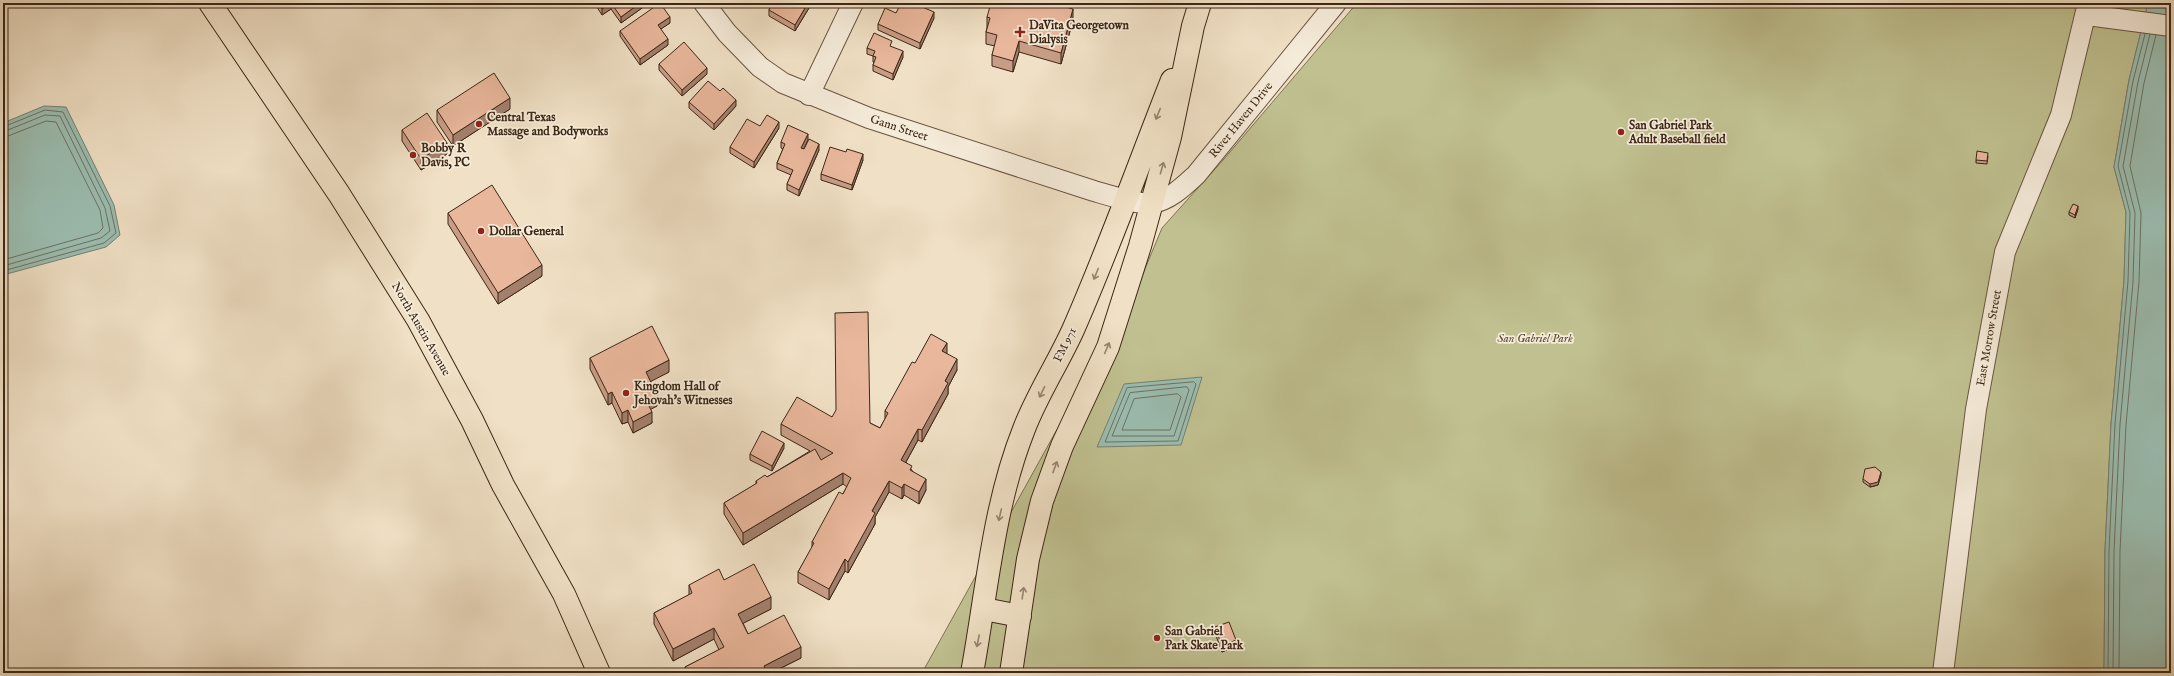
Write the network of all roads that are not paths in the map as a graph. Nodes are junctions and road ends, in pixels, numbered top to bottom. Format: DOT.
graph roads {
  1 [pos="210,3"];
  2 [pos="704,3"];
  3 [pos="854,3"];
  4 [pos="1200,3"];
  5 [pos="1336,3"];
  6 [pos="2087,9"];
  7 [pos="1193,26"];
  8 [pos="2171,26"];
  9 [pos="809,95"];
  10 [pos="1125,200"];
  11 [pos="1152,203"];
  12 [pos="984,609"];
  13 [pos="1020,616"];
  14 [pos="598,673"];
  15 [pos="972,673"];
  16 [pos="1011,673"];
  17 [pos="1943,673"];
  1 -- 14 [label="main road, North Austin Avenue"];
  2 -- 9 [label="street, Gann Street"];
  3 -- 9 [label="street"];
  4 -- 7 [label="main road, FM 971 / FM 971"];
  5 -- 11 [label="street, River Haven Drive"];
  6 -- 8 [label="street"];
  6 -- 17 [label="street, East Morrow Street"];
  7 -- 10 [label="main road, FM 971 / FM 971, one-way"];
  11 -- 7 [label="main road, FM 971 / FM 971, one-way"];
  9 -- 10 [label="street, Gann Street"];
  10 -- 11 [label="street, River Haven Drive"];
  10 -- 12 [label="main road, FM 971 / FM 971, one-way"];
  13 -- 11 [label="main road, FM 971 / FM 971, one-way"];
  12 -- 13 [label="main road"];
  12 -- 15 [label="main road, FM 971 / FM 971, one-way"];
  13 -- 16 [label="main road, FM 971 / FM 971"];
}
